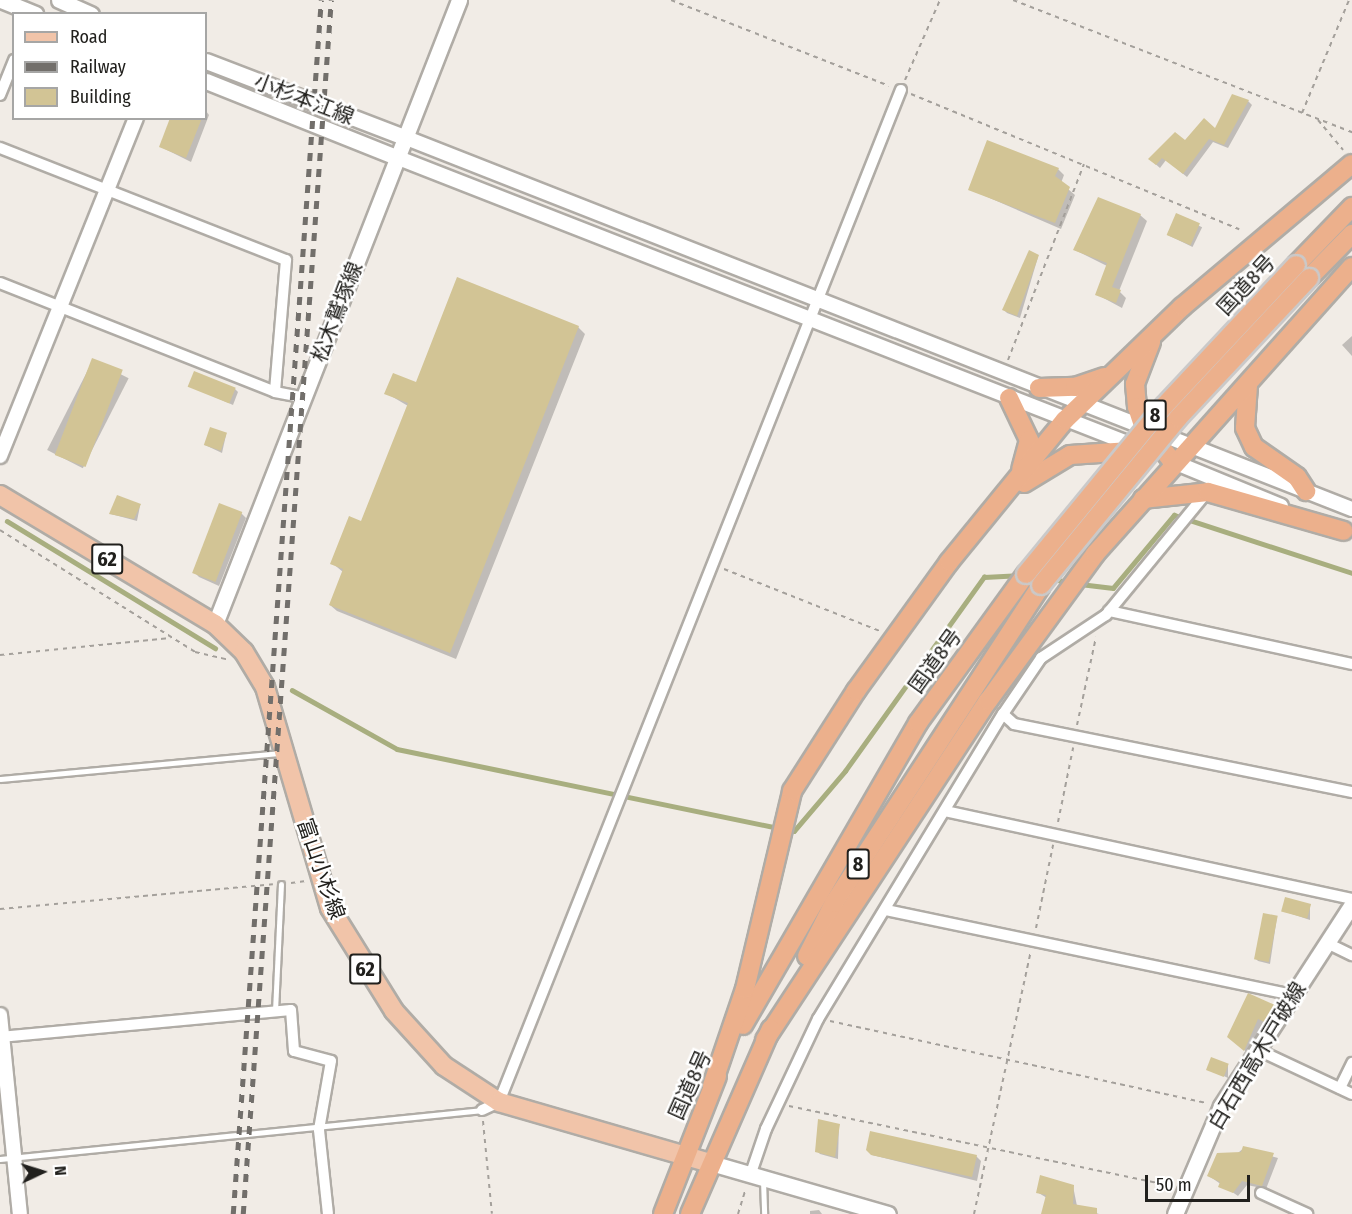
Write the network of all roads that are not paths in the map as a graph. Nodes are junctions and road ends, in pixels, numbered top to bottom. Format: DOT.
graph roads {
  1 [pos="1,0"];
  2 [pos="59,0"];
  3 [pos="459,0"];
  4 [pos="31,12"];
  5 [pos="86,12"];
  6 [pos="207,61"];
  7 [pos="12,65"];
  8 [pos="207,81"];
  9 [pos="901,90"];
  10 [pos="0,95"];
  11 [pos="135,120"];
  12 [pos="404,137"];
  13 [pos="0,148"];
  14 [pos="396,157"];
  15 [pos="1352,164"];
  16 [pos="108,191"];
  17 [pos="1352,207"];
  18 [pos="1352,234"];
  19 [pos="1352,267"];
  20 [pos="0,283"];
  21 [pos="818,302"];
  22 [pos="62,305"];
  23 [pos="811,320"];
  24 [pos="1158,329"];
  25 [pos="1113,373"];
  26 [pos="1248,384"];
  27 [pos="1039,388"];
  28 [pos="275,393"];
  29 [pos="305,398"];
  30 [pos="1009,398"];
  31 [pos="1082,403"];
  32 [pos="1065,420"];
  33 [pos="1143,425"];
  34 [pos="1189,446"];
  35 [pos="1145,450"];
  36 [pos="0,456"];
  37 [pos="1173,462"];
  38 [pos="1306,491"];
  39 [pos="1208,492"];
  40 [pos="1008,494"];
  41 [pos="0,495"];
  42 [pos="1143,499"];
  43 [pos="1352,509"];
  44 [pos="1348,533"];
  45 [pos="1109,611"];
  46 [pos="215,624"];
  47 [pos="1352,664"];
  48 [pos="1003,714"];
  49 [pos="286,753"];
  50 [pos="0,779"];
  51 [pos="1352,792"];
  52 [pos="945,811"];
  53 [pos="281,884"];
  54 [pos="1352,898"];
  55 [pos="1352,904"];
  56 [pos="886,910"];
  57 [pos="1327,943"];
  58 [pos="1352,955"];
  59 [pos="1292,995"];
  60 [pos="275,1011"];
  61 [pos="0,1015"];
  62 [pos="1,1037"];
  63 [pos="765,1040"];
  64 [pos="1256,1049"];
  65 [pos="1352,1063"];
  66 [pos="712,1086"];
  67 [pos="1340,1088"];
  68 [pos="1352,1094"];
  69 [pos="490,1106"];
  70 [pos="319,1130"];
  71 [pos="15,1157"];
  72 [pos="682,1158"];
  73 [pos="0,1159"];
  74 [pos="711,1163"];
  75 [pos="756,1178"];
  76 [pos="1261,1193"];
  77 [pos="20,1214"];
  78 [pos="328,1214"];
  79 [pos="663,1214"];
  80 [pos="690,1214"];
  81 [pos="764,1214"];
  82 [pos="888,1214"];
  83 [pos="1175,1214"];
  84 [pos="1307,1214"];
  1 -- 4 [label="main road"];
  2 -- 5 [label="main road"];
  3 -- 12 [label="main road, 松木鷲塚線"];
  6 -- 12 [label="main road, 小杉本江線"];
  7 -- 10 [label="street"];
  8 -- 14 [label="main road, 小杉本江線"];
  9 -- 21 [label="street"];
  11 -- 16 [label="street"];
  12 -- 14 [label="main road, 松木鷲塚線"];
  12 -- 21 [label="street"];
  13 -- 16 [label="street"];
  14 -- 23 [label="street"];
  14 -- 29 [label="main road, 松木鷲塚線"];
  15 -- 24 [label="highway"];
  16 -- 22 [label="street"];
  16 -- 28 [label="street"];
  17 -- 66 [label="highway, 国道8号 / 8, bridge"];
  18 -- 63 [label="highway, 国道8号 / 8, bridge"];
  19 -- 26 [label="highway"];
  20 -- 22 [label="street"];
  21 -- 23 [label="street"];
  21 -- 27 [label="street"];
  22 -- 28 [label="street"];
  22 -- 36 [label="street"];
  23 -- 30 [label="street"];
  23 -- 69 [label="street"];
  24 -- 25 [label="highway"];
  24 -- 33 [label="highway"];
  25 -- 27 [label="highway"];
  25 -- 31 [label="highway"];
  26 -- 34 [label="highway"];
  26 -- 38 [label="highway"];
  27 -- 31 [label="street"];
  28 -- 29 [label="street"];
  29 -- 46 [label="main road, 松木鷲塚線"];
  30 -- 32 [label="street"];
  30 -- 40 [label="highway"];
  31 -- 32 [label="highway"];
  31 -- 33 [label="street"];
  32 -- 35 [label="street"];
  32 -- 40 [label="highway"];
  33 -- 34 [label="street"];
  33 -- 37 [label="highway"];
  34 -- 37 [label="highway"];
  34 -- 38 [label="street"];
  35 -- 37 [label="street"];
  35 -- 40 [label="highway"];
  37 -- 42 [label="highway"];
  37 -- 44 [label="street"];
  38 -- 43 [label="street"];
  39 -- 42 [label="highway"];
  39 -- 44 [label="highway"];
  39 -- 45 [label="street"];
  40 -- 66 [label="highway"];
  41 -- 46 [label="main road, 富山小杉線 / 62"];
  42 -- 63 [label="highway"];
  45 -- 47 [label="street"];
  45 -- 48 [label="street"];
  46 -- 49 [label="main road, 富山小杉線 / 62"];
  48 -- 51 [label="street"];
  48 -- 52 [label="street"];
  49 -- 50 [label="lane"];
  49 -- 69 [label="main road, 富山小杉線 / 62"];
  52 -- 54 [label="street"];
  52 -- 56 [label="street"];
  53 -- 60 [label="lane"];
  55 -- 57 [label="main road, 白石西高木戸破線"];
  56 -- 59 [label="street"];
  56 -- 75 [label="street"];
  57 -- 58 [label="street"];
  57 -- 59 [label="main road, 白石西高木戸破線"];
  59 -- 64 [label="main road, 白石西高木戸破線"];
  60 -- 62 [label="street"];
  60 -- 70 [label="street"];
  61 -- 62 [label="street"];
  62 -- 71 [label="street"];
  63 -- 74 [label="highway, 国道8号 / 8"];
  64 -- 67 [label="street"];
  64 -- 83 [label="main road, 白石西高木戸破線"];
  65 -- 67 [label="street"];
  66 -- 72 [label="highway, 国道8号 / 8"];
  67 -- 68 [label="street"];
  69 -- 70 [label="lane"];
  69 -- 72 [label="main road, 富山小杉線 / 62"];
  70 -- 71 [label="lane"];
  70 -- 78 [label="street"];
  71 -- 73 [label="lane"];
  71 -- 77 [label="street"];
  72 -- 74 [label="main road, 富山小杉線 / 62"];
  72 -- 79 [label="highway, 国道8号 / 8"];
  74 -- 75 [label="main road"];
  74 -- 80 [label="highway, 国道8号 / 8"];
  75 -- 81 [label="lane"];
  75 -- 82 [label="main road"];
  76 -- 84 [label="street"];
}
